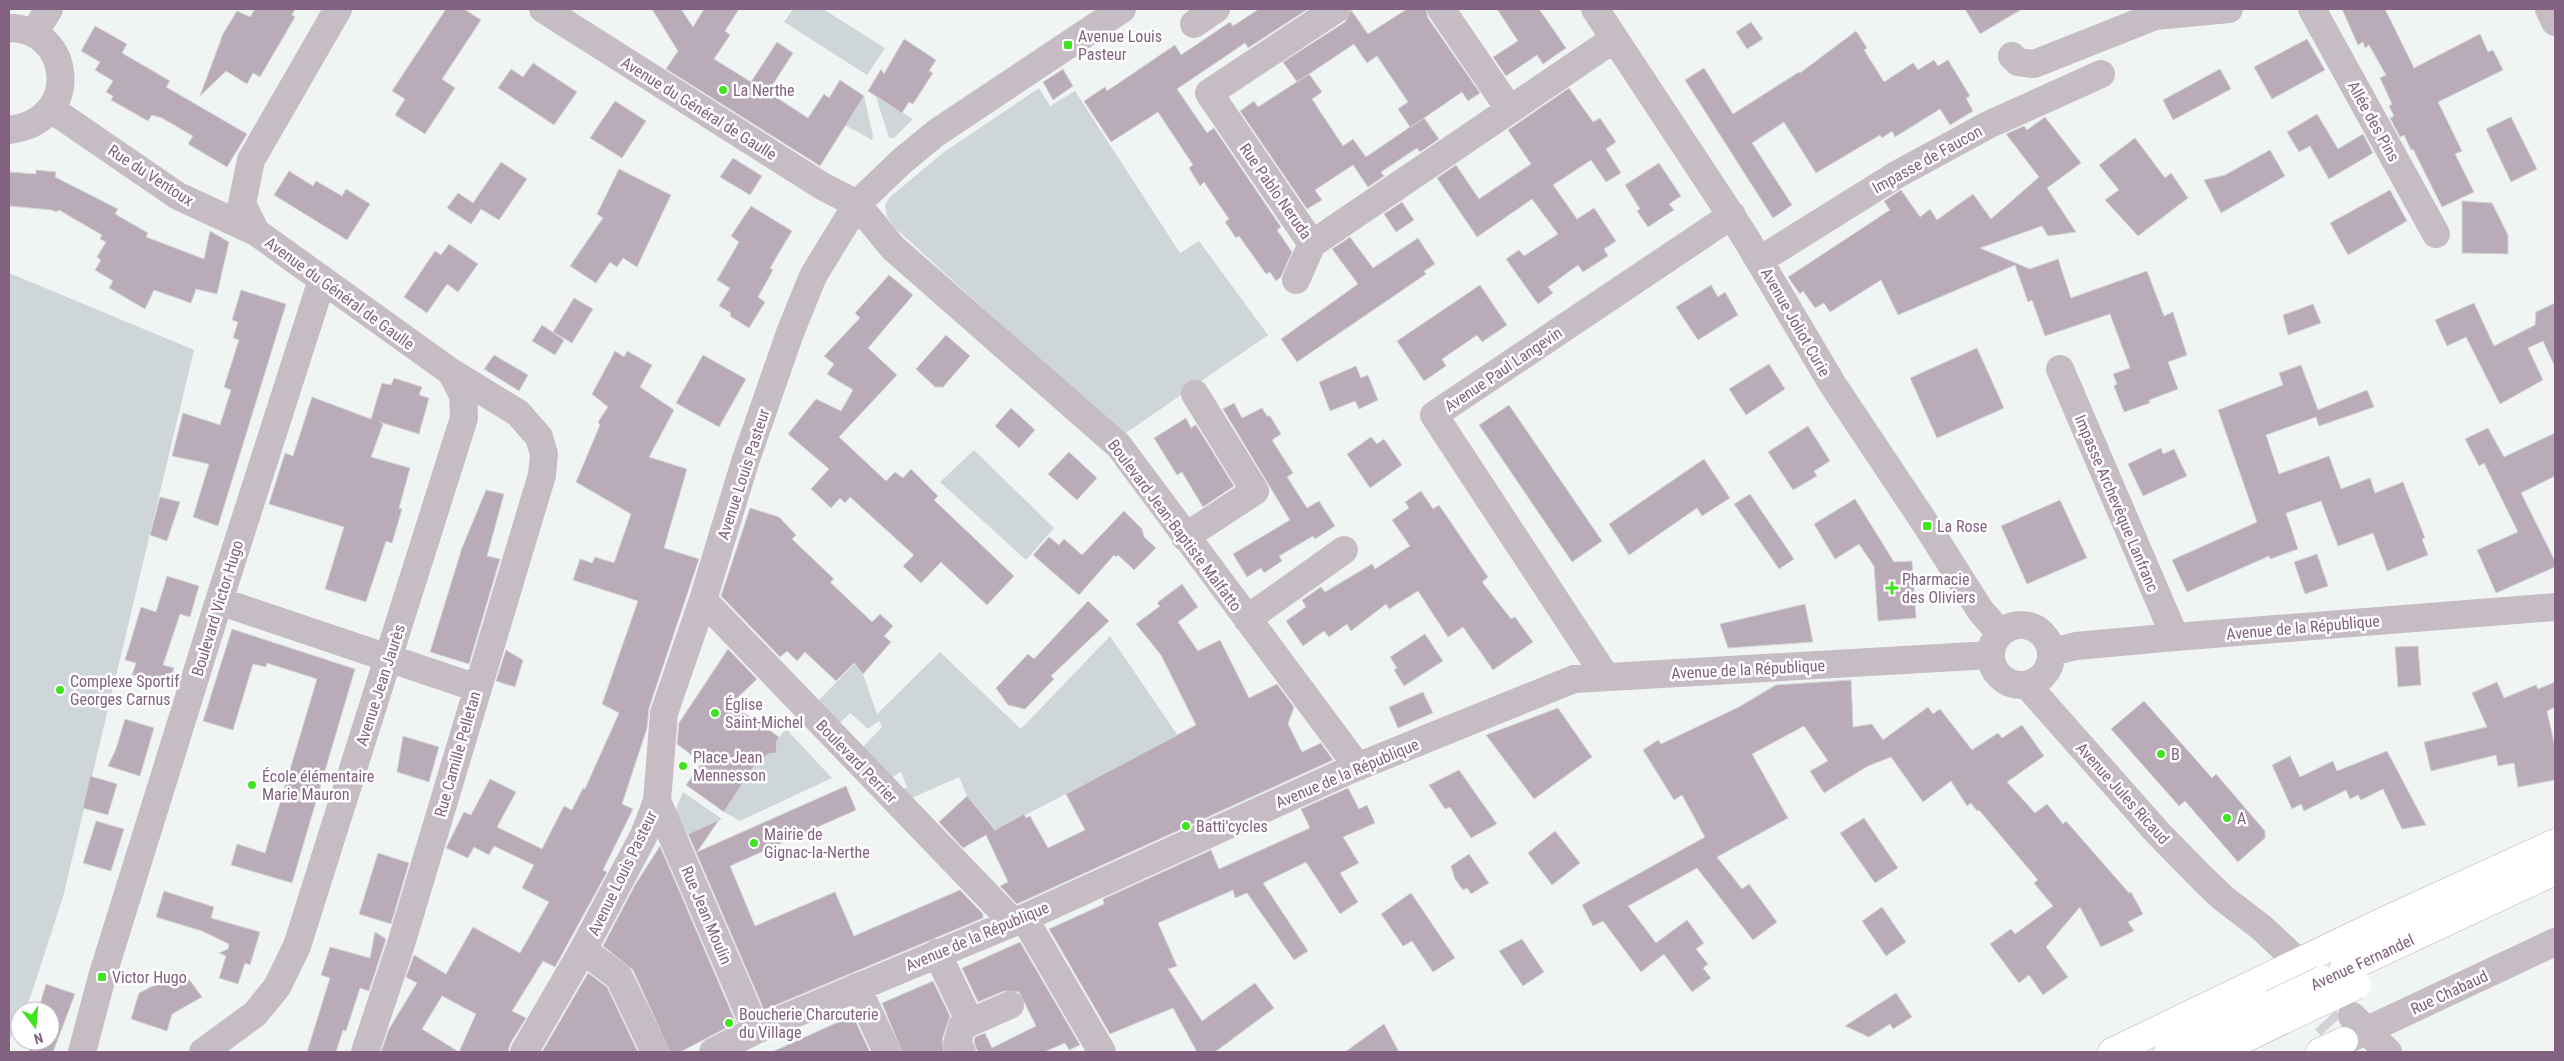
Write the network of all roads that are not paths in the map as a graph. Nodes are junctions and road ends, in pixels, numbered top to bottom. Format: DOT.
graph roads {
  1 [pos="49,9"];
  2 [pos="338,9"];
  3 [pos="543,9"];
  4 [pos="1122,9"];
  5 [pos="1336,9"];
  6 [pos="1441,9"];
  7 [pos="2229,9"];
  8 [pos="2312,9"];
  9 [pos="2549,9"];
  10 [pos="1599,10"];
  11 [pos="2555,22"];
  12 [pos="21,31"];
  13 [pos="1614,39"];
  14 [pos="2012,56"];
  15 [pos="2102,74"];
  16 [pos="51,109"];
  17 [pos="1510,110"];
  18 [pos="9,130"];
  19 [pos="857,204"];
  20 [pos="1732,215"];
  21 [pos="256,232"];
  22 [pos="2436,234"];
  23 [pos="1312,244"];
  24 [pos="1760,260"];
  25 [pos="322,280"];
  26 [pos="1296,280"];
  27 [pos="2060,369"];
  28 [pos="451,372"];
  29 [pos="1195,394"];
  30 [pos="544,454"];
  31 [pos="1185,537"];
  32 [pos="1344,550"];
  33 [pos="703,600"];
  34 [pos="219,601"];
  35 [pos="2555,607"];
  36 [pos="1247,619"];
  37 [pos="2175,637"];
  38 [pos="1996,644"];
  39 [pos="2052,652"];
  40 [pos="388,657"];
  41 [pos="1606,677"];
  42 [pos="2027,684"];
  43 [pos="477,688"];
  44 [pos="1358,767"];
  45 [pos="657,801"];
  46 [pos="2555,843"];
  47 [pos="2555,871"];
  48 [pos="2555,892"];
  49 [pos="1018,919"];
  50 [pos="2555,942"];
  51 [pos="583,950"];
  52 [pos="937,953"];
  53 [pos="2295,972"];
  54 [pos="2350,977"];
  55 [pos="857,987"];
  56 [pos="1010,1005"];
  57 [pos="2279,1011"];
  58 [pos="970,1022"];
  59 [pos="756,1030"];
  60 [pos="2345,1036"];
  61 [pos="82,1052"];
  62 [pos="203,1052"];
  63 [pos="365,1052"];
  64 [pos="524,1052"];
  65 [pos="655,1052"];
  66 [pos="713,1052"];
  67 [pos="887,1052"];
  68 [pos="962,1052"];
  69 [pos="1102,1052"];
  70 [pos="2112,1052"];
  71 [pos="2168,1052"];
  72 [pos="2217,1052"];
  73 [pos="2388,1052"];
  1 -- 12 [label="street"];
  2 -- 21 [label="street, Avenue du Général de Gaulle"];
  3 -- 19 [label="street, Avenue du Général de Gaulle"];
  4 -- 19 [label="street, Avenue Louis Pasteur"];
  5 -- 23 [label="street, Rue Pablo Neruda"];
  6 -- 17 [label="street"];
  7 -- 14 [label="street"];
  8 -- 22 [label="street, Allée des Pins"];
  9 -- 11 [label="street"];
  10 -- 13 [label="street, Avenue Joliot Curie"];
  12 -- 16 [label="street"];
  13 -- 17 [label="street, Rue Pablo Neruda"];
  13 -- 20 [label="street, Avenue Joliot Curie"];
  15 -- 24 [label="street, Impasse de Faucon"];
  16 -- 18 [label="street"];
  16 -- 21 [label="street, Rue du Ventoux"];
  17 -- 23 [label="street, Rue Pablo Neruda"];
  19 -- 31 [label="street, Boulevard Jean-Baptiste Malfatto"];
  19 -- 33 [label="street, Avenue Louis Pasteur"];
  20 -- 24 [label="street, Avenue Joliot Curie"];
  20 -- 41 [label="street, Avenue Paul Langevin"];
  21 -- 25 [label="street, Avenue du Général de Gaulle"];
  23 -- 26 [label="street"];
  24 -- 38 [label="street, Avenue Joliot Curie"];
  25 -- 28 [label="street, Avenue du Général de Gaulle"];
  25 -- 34 [label="street, Boulevard Victor Hugo"];
  27 -- 37 [label="street, Impasse Archevêque Lanfranc"];
  28 -- 30 [label="street, Avenue du Général de Gaulle"];
  28 -- 40 [label="street, Avenue Jean Jaurès"];
  29 -- 31 [label="street"];
  30 -- 43 [label="street, Rue Camille Pelletan"];
  31 -- 36 [label="street, Boulevard Jean-Baptiste Malfatto"];
  32 -- 36 [label="street"];
  33 -- 45 [label="street, Avenue Louis Pasteur"];
  33 -- 49 [label="street, Boulevard Perrier"];
  34 -- 40 [label="street"];
  34 -- 61 [label="street, Boulevard Victor Hugo"];
  35 -- 37 [label="street, Avenue de la République"];
  36 -- 44 [label="street, Boulevard Jean-Baptiste Malfatto"];
  37 -- 39 [label="street, Avenue de la République"];
  38 -- 39 [label="street"];
  38 -- 41 [label="street, Avenue de la République"];
  38 -- 42 [label="street"];
  39 -- 42 [label="street"];
  40 -- 43 [label="street"];
  40 -- 62 [label="street, Avenue Jean Jaurès"];
  41 -- 44 [label="street, Avenue de la République"];
  42 -- 53 [label="street, Avenue Jules Ricaud"];
  43 -- 63 [label="street, Rue Camille Pelletan"];
  44 -- 49 [label="street, Avenue de la République"];
  45 -- 51 [label="street, Avenue Louis Pasteur"];
  45 -- 59 [label="street, Rue Jean Moulin"];
  46 -- 53 [label="main road"];
  47 -- 54 [label="main road, Avenue Fernandel"];
  48 -- 54 [label="main road, Avenue Fernandel"];
  49 -- 52 [label="street, Avenue de la République"];
  49 -- 69 [label="street, Boulevard Perrier"];
  50 -- 60 [label="street, Rue Chabaud"];
  51 -- 64 [label="street, Avenue Louis Pasteur"];
  51 -- 65 [label="street"];
  52 -- 55 [label="street, Avenue de la République"];
  52 -- 58 [label="street"];
  53 -- 70 [label="main road"];
  54 -- 57 [label="main road, Avenue Fernandel, bridge"];
  55 -- 59 [label="street, Avenue de la République"];
  55 -- 67 [label="street"];
  56 -- 58 [label="street"];
  57 -- 71 [label="main road, Avenue Fernandel"];
  57 -- 72 [label="main road, Avenue Fernandel"];
  58 -- 68 [label="street"];
  59 -- 66 [label="street, Avenue de la République"];
  60 -- 73 [label="street"];
}
